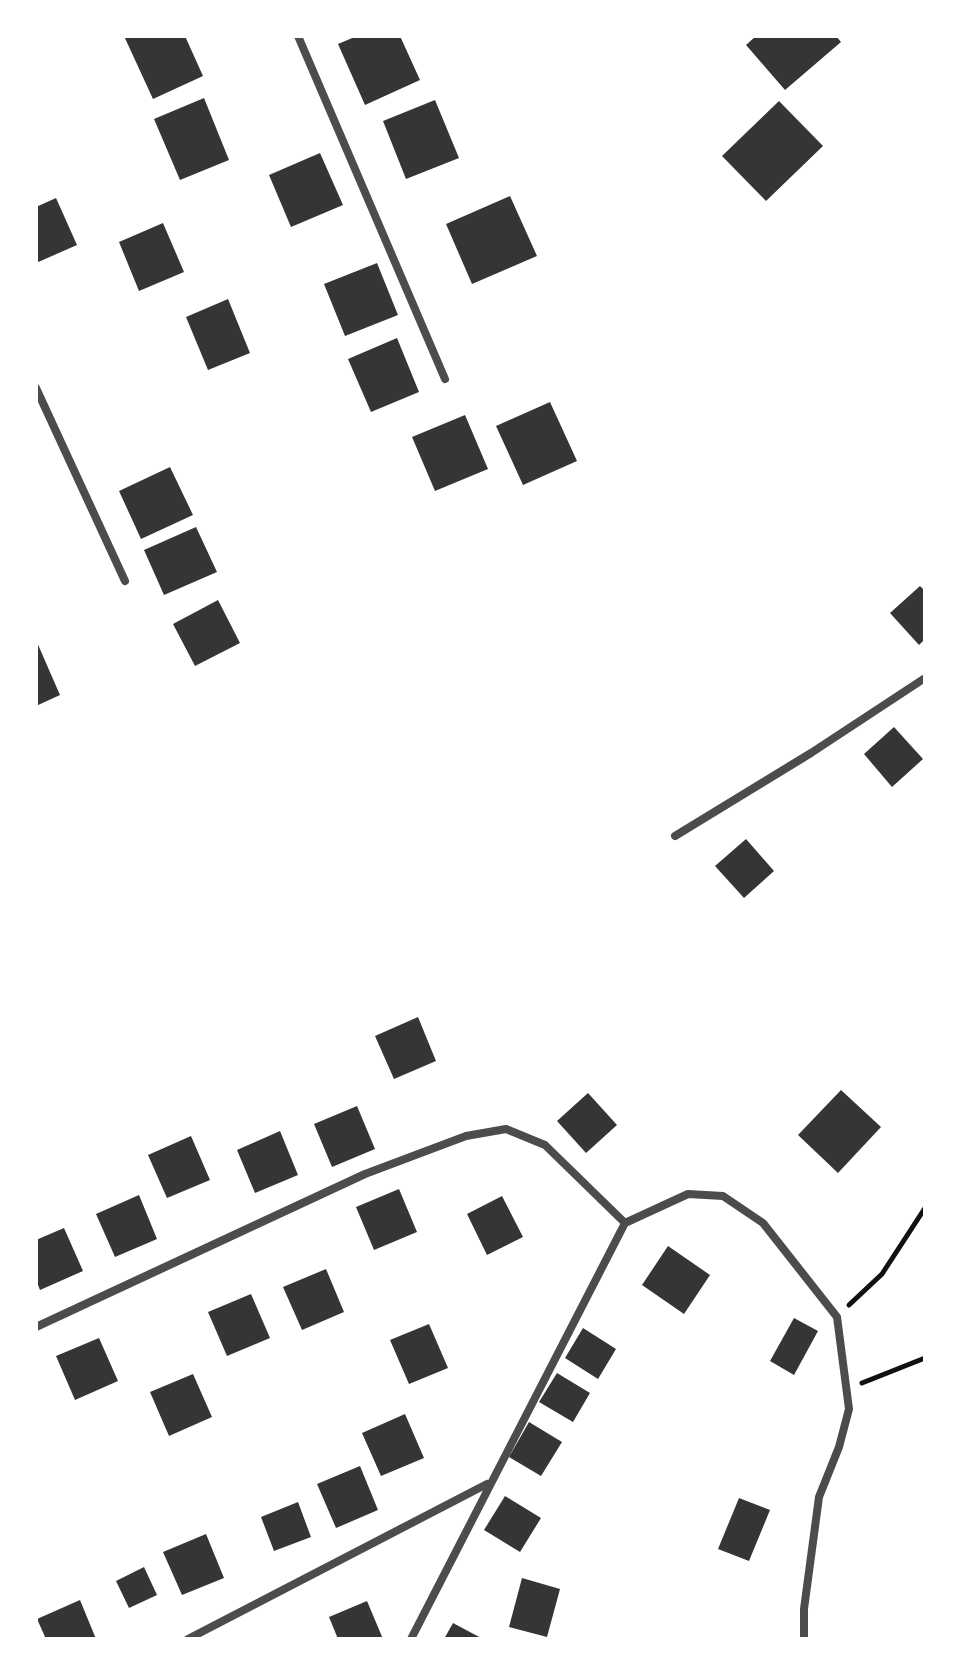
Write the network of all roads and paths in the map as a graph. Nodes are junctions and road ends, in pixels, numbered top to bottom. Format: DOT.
graph roads {
  1 [pos="298,36"];
  2 [pos="445,379"];
  3 [pos="36,388"];
  4 [pos="125,581"];
  5 [pos="925,678"];
  6 [pos="675,836"];
  7 [pos="925,1208"];
  8 [pos="625,1223"];
  9 [pos="837,1317"];
  10 [pos="36,1327"];
  11 [pos="925,1358"];
  12 [pos="846,1390"];
  13 [pos="488,1484"];
  14 [pos="188,1639"];
  15 [pos="411,1639"];
  16 [pos="804,1639"];
  1 -- 2 [label="street"];
  3 -- 4 [label="street"];
  5 -- 6 [label="street"];
  7 -- 9 [label="path"];
  8 -- 9 [label="street"];
  8 -- 10 [label="street"];
  8 -- 13 [label="street"];
  9 -- 12 [label="street"];
  11 -- 12 [label="path"];
  12 -- 16 [label="street"];
  13 -- 14 [label="street"];
  13 -- 15 [label="street"];
}
